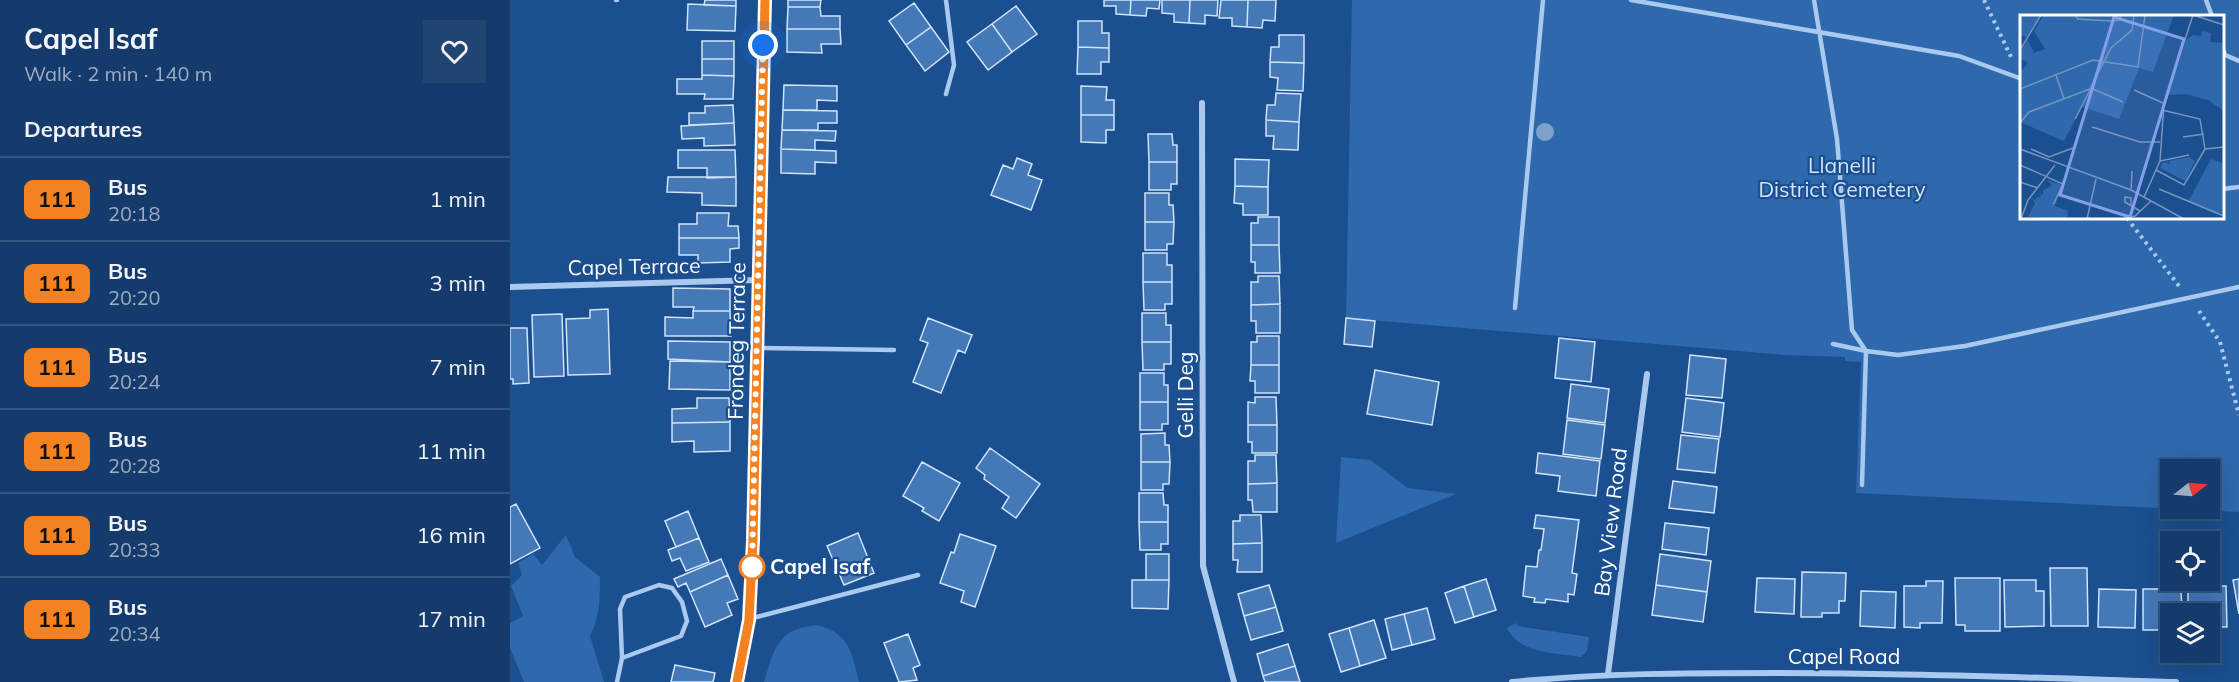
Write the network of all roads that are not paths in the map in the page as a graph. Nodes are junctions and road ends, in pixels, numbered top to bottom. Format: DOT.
graph roads {
  1 [pos="765,0"];
  2 [pos="946,0"];
  3 [pos="1543,0"];
  4 [pos="1631,0"];
  5 [pos="1814,0"];
  6 [pos="2206,0"];
  7 [pos="2212,15"];
  8 [pos="1818,33"];
  9 [pos="2224,49"];
  10 [pos="2239,61"];
  11 [pos="2020,79"];
  12 [pos="946,94"];
  13 [pos="1202,103"];
  14 [pos="2239,187"];
  15 [pos="2224,189"];
  16 [pos="758,280"];
  17 [pos="510,287"];
  18 [pos="2239,287"];
  19 [pos="1515,308"];
  20 [pos="1833,344"];
  21 [pos="757,348"];
  22 [pos="894,350"];
  23 [pos="1866,351"];
  24 [pos="1647,374"];
  25 [pos="1862,485"];
  26 [pos="918,575"];
  27 [pos="749,620"];
  28 [pos="622,658"];
  29 [pos="1608,674"];
  30 [pos="1543,680"];
  31 [pos="617,682"];
  32 [pos="737,682"];
  33 [pos="1234,682"];
  34 [pos="1512,682"];
  35 [pos="2176,682"];
  1 -- 16 [label="street, Frondeg Terrace"];
  2 -- 12 [label="lane"];
  3 -- 19 [label="lane"];
  4 -- 8 [label="lane"];
  5 -- 8 [label="lane"];
  6 -- 7 [label="lane"];
  8 -- 11 [label="lane"];
  8 -- 23 [label="lane"];
  9 -- 10 [label="lane"];
  13 -- 33 [label="street, Gelli Deg"];
  14 -- 15 [label="lane"];
  16 -- 17 [label="street, Capel Terrace"];
  16 -- 21 [label="street, Frondeg Terrace"];
  18 -- 23 [label="lane"];
  20 -- 23 [label="lane"];
  21 -- 22 [label="lane"];
  21 -- 27 [label="street, Frondeg Terrace"];
  23 -- 25 [label="lane"];
  24 -- 29 [label="street, Bay View Road"];
  26 -- 27 [label="lane"];
  27 -- 32 [label="street, Frondeg Terrace"];
  28 -- 28 [label="lane"];
  28 -- 31 [label="lane"];
  29 -- 30 [label="street, Capel Road"];
  29 -- 35 [label="street, Capel Road"];
  30 -- 34 [label="street, Capel Road"];
}
